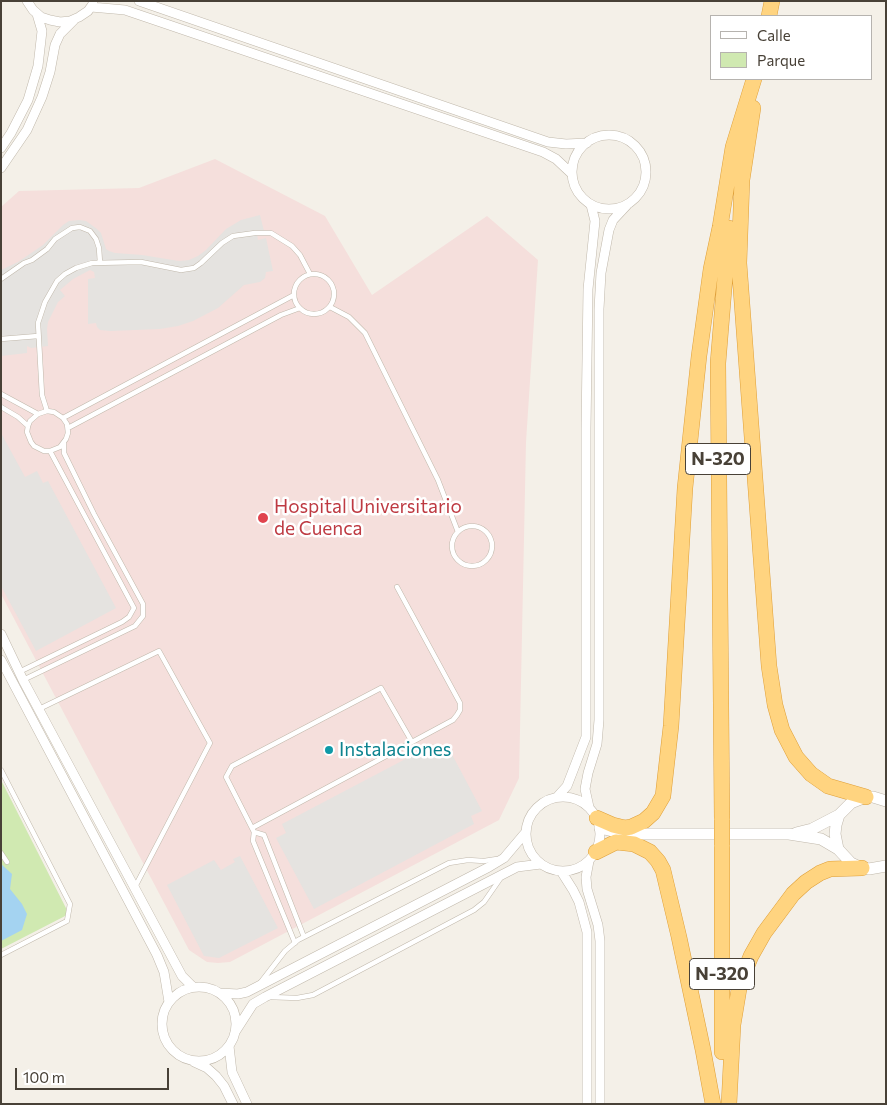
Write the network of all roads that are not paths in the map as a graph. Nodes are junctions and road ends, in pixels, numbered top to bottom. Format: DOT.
graph roads {
  1 [pos="26,1"];
  2 [pos="140,1"];
  3 [pos="772,1"];
  4 [pos="93,4"];
  5 [pos="37,14"];
  6 [pos="769,15"];
  7 [pos="74,20"];
  8 [pos="756,80"];
  9 [pos="756,80"];
  10 [pos="750,106"];
  11 [pos="586,143"];
  12 [pos="1,148"];
  13 [pos="1,168"];
  14 [pos="572,174"];
  15 [pos="591,205"];
  16 [pos="627,205"];
  17 [pos="100,263"];
  18 [pos="310,274"];
  19 [pos="1,279"];
  20 [pos="294,295"];
  21 [pos="330,307"];
  22 [pos="300,308"];
  23 [pos="38,336"];
  24 [pos="1,339"];
  25 [pos="1,394"];
  26 [pos="1,407"];
  27 [pos="47,411"];
  28 [pos="38,414"];
  29 [pos="63,418"];
  30 [pos="28,426"];
  31 [pos="68,428"];
  32 [pos="64,443"];
  33 [pos="50,451"];
  34 [pos="458,532"];
  35 [pos="397,587"];
  36 [pos="1,634"];
  37 [pos="1,660"];
  38 [pos="21,676"];
  39 [pos="38,709"];
  40 [pos="412,742"];
  41 [pos="1,770"];
  42 [pos="557,797"];
  43 [pos="866,798"];
  44 [pos="886,801"];
  45 [pos="839,816"];
  46 [pos="595,818"];
  47 [pos="253,830"];
  48 [pos="526,832"];
  49 [pos="625,834"];
  50 [pos="789,834"];
  51 [pos="838,848"];
  52 [pos="595,852"];
  53 [pos="1,854"];
  54 [pos="504,858"];
  55 [pos="7,862"];
  56 [pos="541,864"];
  57 [pos="886,866"];
  58 [pos="862,868"];
  59 [pos="561,871"];
  60 [pos="508,872"];
  61 [pos="135,888"];
  62 [pos="304,937"];
  63 [pos="294,943"];
  64 [pos="1,955"];
  65 [pos="258,986"];
  66 [pos="193,987"];
  67 [pos="220,993"];
  68 [pos="265,997"];
  69 [pos="168,1002"];
  70 [pos="235,1032"];
  71 [pos="229,1046"];
  72 [pos="189,1060"];
  73 [pos="233,1104"];
  74 [pos="247,1104"];
  75 [pos="587,1104"];
  76 [pos="600,1104"];
  77 [pos="713,1104"];
  78 [pos="722,1104"];
  79 [pos="729,1104"];
  1 -- 5 [label="street"];
  2 -- 11 [label="street"];
  3 -- 6 [label="highway"];
  4 -- 7 [label="street"];
  4 -- 14 [label="street"];
  5 -- 7 [label="street"];
  5 -- 12 [label="street"];
  7 -- 13 [label="street"];
  8 -- 10 [label="highway, N-320"];
  9 -- 78 [label="highway, N-320, bridge"];
  10 -- 43 [label="highway"];
  10 -- 46 [label="highway"];
  11 -- 14 [label="street"];
  11 -- 16 [label="street"];
  14 -- 15 [label="street"];
  15 -- 16 [label="street"];
  15 -- 42 [label="street"];
  16 -- 46 [label="street"];
  17 -- 18 [label="lane"];
  17 -- 19 [label="lane"];
  17 -- 23 [label="lane"];
  18 -- 20 [label="lane"];
  18 -- 21 [label="lane"];
  20 -- 22 [label="lane"];
  20 -- 29 [label="lane"];
  21 -- 22 [label="lane"];
  21 -- 34 [label="lane"];
  22 -- 31 [label="lane"];
  23 -- 24 [label="lane"];
  23 -- 27 [label="lane"];
  25 -- 28 [label="lane"];
  26 -- 30 [label="lane"];
  27 -- 28 [label="lane"];
  27 -- 29 [label="lane"];
  28 -- 30 [label="lane"];
  29 -- 31 [label="lane"];
  30 -- 33 [label="lane"];
  31 -- 32 [label="lane"];
  32 -- 33 [label="lane"];
  32 -- 38 [label="lane"];
  33 -- 38 [label="lane"];
  34 -- 34 [label="lane"];
  35 -- 40 [label="lane"];
  36 -- 38 [label="street"];
  37 -- 69 [label="street"];
  38 -- 39 [label="street"];
  39 -- 61 [label="street"];
  39 -- 61 [label="lane"];
  40 -- 47 [label="lane"];
  40 -- 47 [label="lane"];
  41 -- 64 [label="lane"];
  42 -- 46 [label="street"];
  42 -- 48 [label="street"];
  43 -- 44 [label="street"];
  43 -- 45 [label="street"];
  45 -- 50 [label="street"];
  45 -- 51 [label="street"];
  46 -- 49 [label="street"];
  46 -- 52 [label="street"];
  47 -- 62 [label="lane"];
  47 -- 63 [label="lane"];
  48 -- 54 [label="street"];
  48 -- 56 [label="street"];
  49 -- 50 [label="street"];
  49 -- 52 [label="street"];
  50 -- 51 [label="street"];
  51 -- 58 [label="street"];
  52 -- 59 [label="street"];
  52 -- 76 [label="street"];
  52 -- 77 [label="highway"];
  53 -- 55 [label="lane"];
  54 -- 62 [label="lane"];
  54 -- 65 [label="street"];
  56 -- 59 [label="street"];
  56 -- 60 [label="street"];
  57 -- 58 [label="street"];
  58 -- 79 [label="highway"];
  59 -- 75 [label="street"];
  60 -- 68 [label="street"];
  60 -- 68 [label="lane"];
  61 -- 66 [label="street"];
  62 -- 63 [label="lane"];
  63 -- 65 [label="lane"];
  65 -- 67 [label="street"];
  66 -- 67 [label="street"];
  66 -- 69 [label="street"];
  67 -- 70 [label="street"];
  68 -- 70 [label="street"];
  69 -- 72 [label="street"];
  70 -- 71 [label="street"];
  71 -- 72 [label="street"];
  71 -- 74 [label="street"];
  72 -- 73 [label="street"];
}
